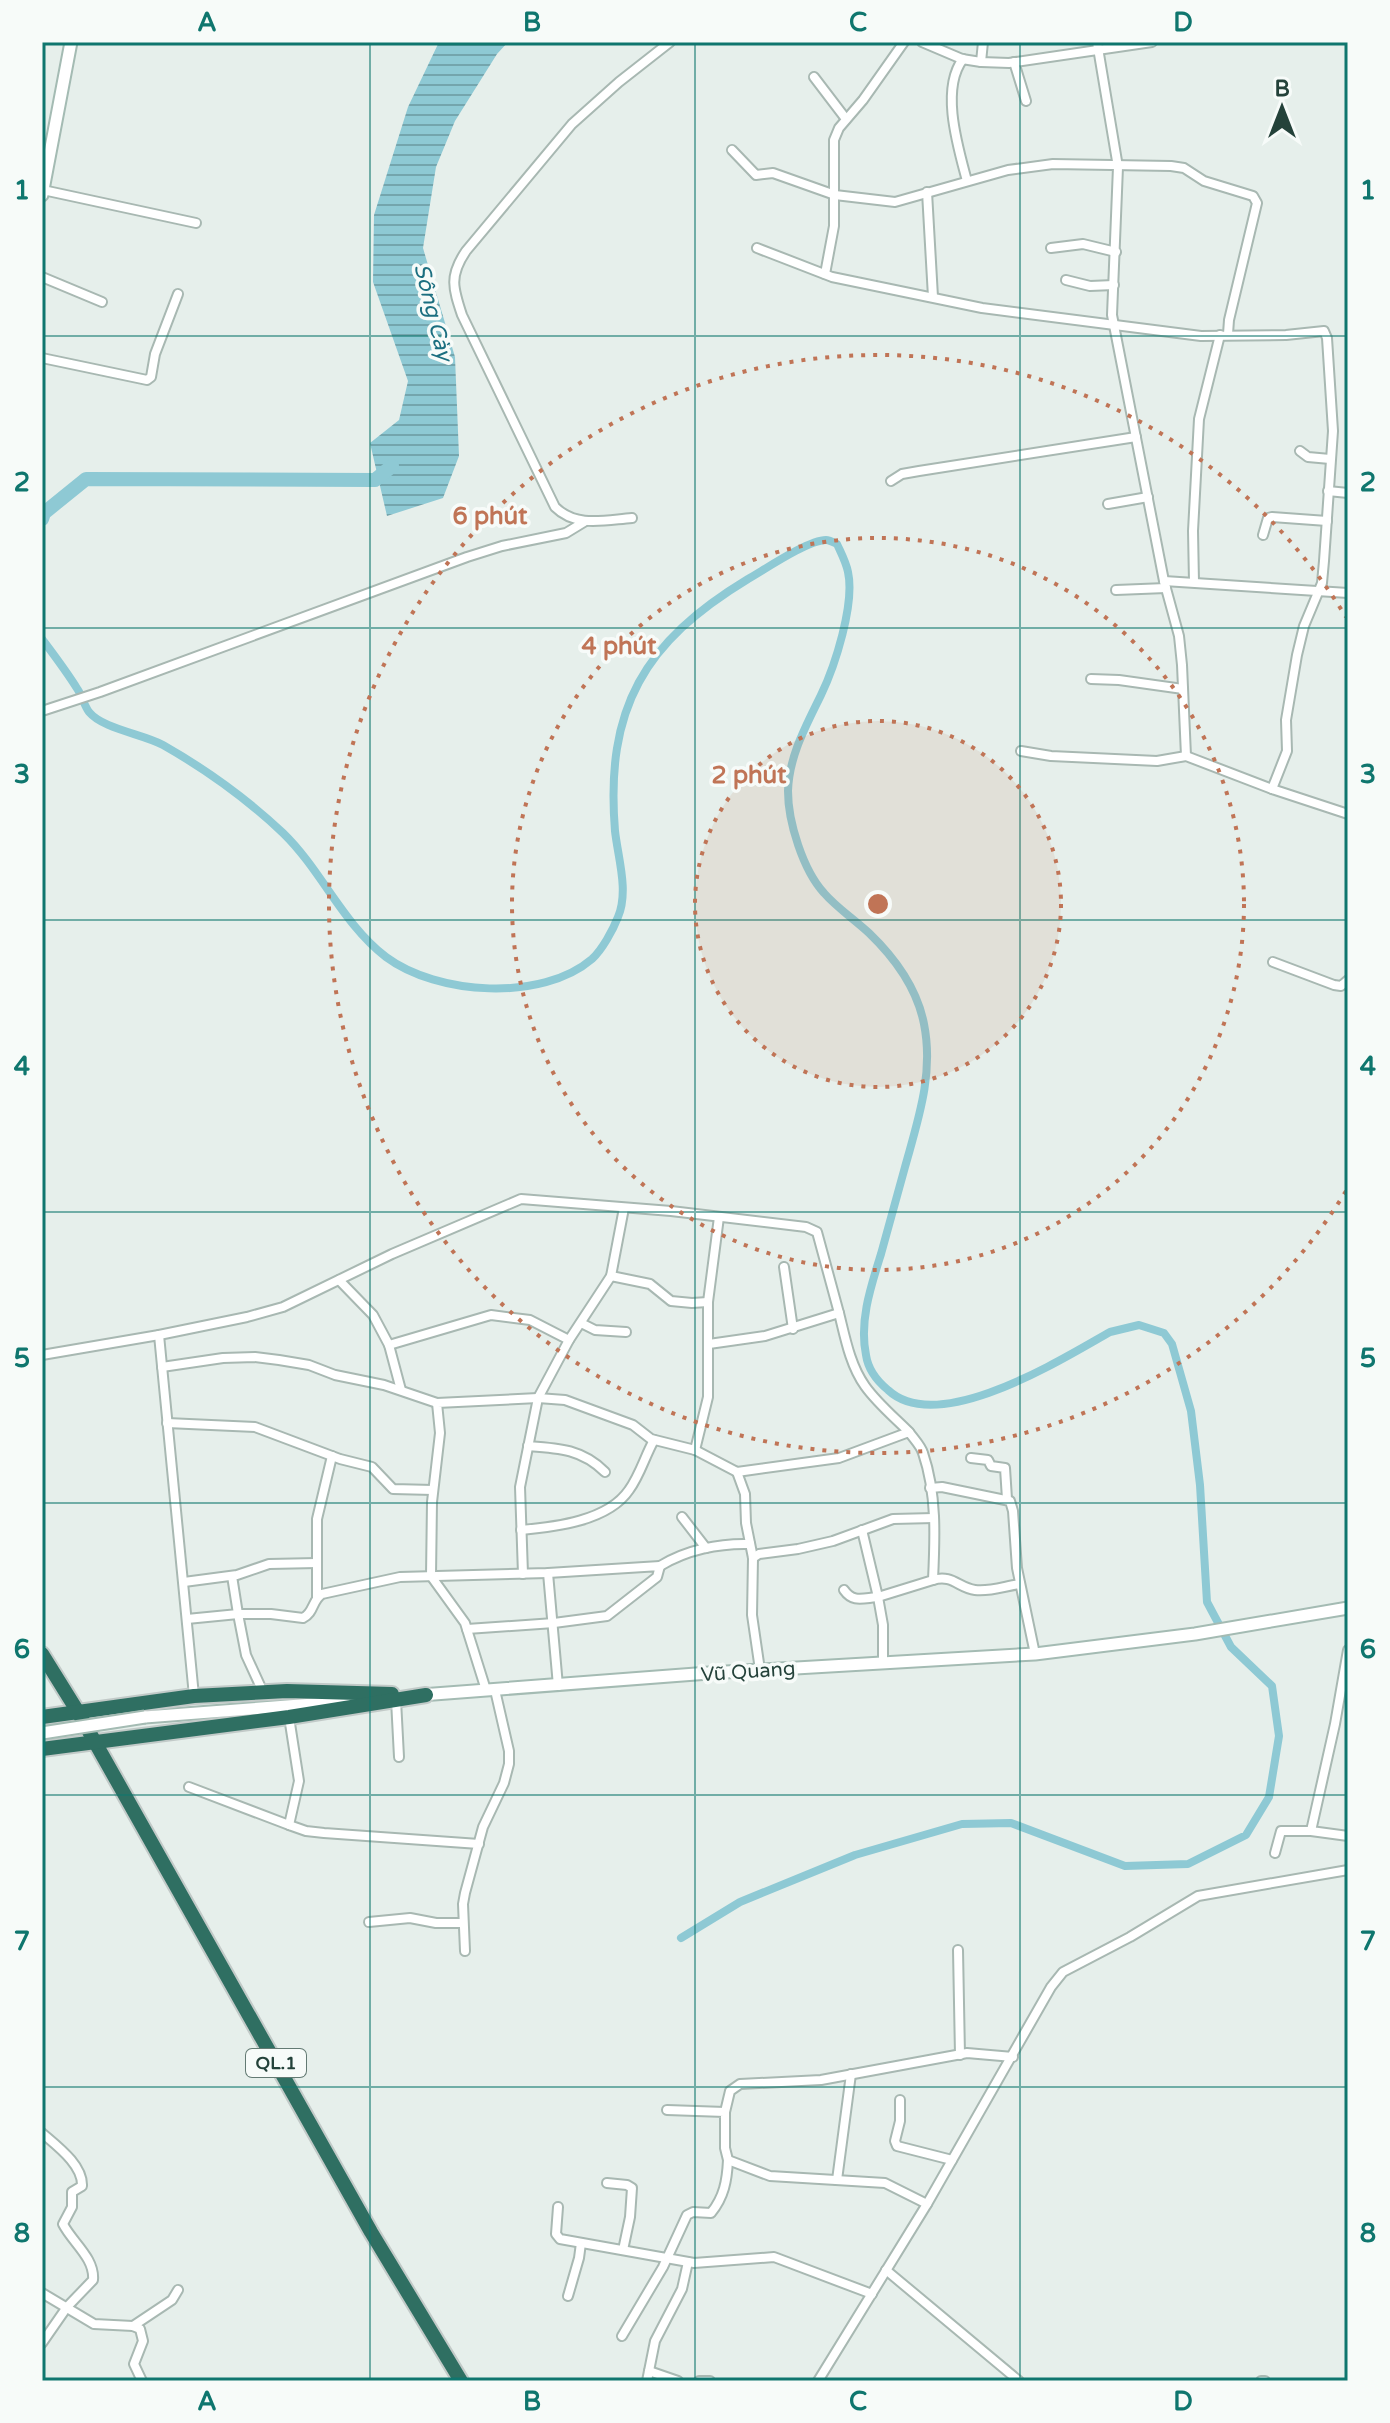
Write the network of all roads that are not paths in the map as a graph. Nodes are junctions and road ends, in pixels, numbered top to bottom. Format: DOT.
graph roads {
  1 [pos="71,42"];
  2 [pos="670,42"];
  3 [pos="904,42"];
  4 [pos="922,42"];
  5 [pos="983,42"];
  6 [pos="1152,42"];
  7 [pos="1097,46"];
  8 [pos="963,59"];
  9 [pos="981,62"];
  10 [pos="1014,62"];
  11 [pos="814,77"];
  12 [pos="1026,101"];
  13 [pos="846,119"];
  14 [pos="732,150"];
  15 [pos="1118,167"];
  16 [pos="967,181"];
  17 [pos="43,188"];
  18 [pos="927,192"];
  19 [pos="835,195"];
  20 [pos="196,223"];
  21 [pos="757,248"];
  22 [pos="1051,248"];
  23 [pos="1116,252"];
  24 [pos="825,274"];
  25 [pos="42,277"];
  26 [pos="1066,280"];
  27 [pos="1114,285"];
  28 [pos="178,294"];
  29 [pos="933,297"];
  30 [pos="102,302"];
  31 [pos="1115,327"];
  32 [pos="1224,335"];
  33 [pos="42,358"];
  34 [pos="1136,437"];
  35 [pos="1300,451"];
  36 [pos="1330,459"];
  37 [pos="891,481"];
  38 [pos="1328,491"];
  39 [pos="1348,493"];
  40 [pos="1148,497"];
  41 [pos="1108,504"];
  42 [pos="632,518"];
  43 [pos="585,521"];
  44 [pos="1327,521"];
  45 [pos="1263,535"];
  46 [pos="1194,582"];
  47 [pos="1165,584"];
  48 [pos="1116,590"];
  49 [pos="1319,591"];
  50 [pos="1348,593"];
  51 [pos="1091,679"];
  52 [pos="1183,689"];
  53 [pos="42,711"];
  54 [pos="1021,751"];
  55 [pos="1186,756"];
  56 [pos="1272,789"];
  57 [pos="1348,814"];
  58 [pos="1273,962"];
  59 [pos="1348,980"];
  60 [pos="624,1208"];
  61 [pos="719,1217"];
  62 [pos="784,1267"];
  63 [pos="611,1276"];
  64 [pos="339,1280"];
  65 [pos="708,1302"];
  66 [pos="839,1313"];
  67 [pos="581,1323"];
  68 [pos="793,1329"];
  69 [pos="626,1332"];
  70 [pos="159,1335"];
  71 [pos="569,1340"];
  72 [pos="709,1344"];
  73 [pos="389,1345"];
  74 [pos="42,1355"];
  75 [pos="162,1367"];
  76 [pos="401,1390"];
  77 [pos="538,1398"];
  78 [pos="437,1403"];
  79 [pos="167,1423"];
  80 [pos="909,1432"];
  81 [pos="654,1440"];
  82 [pos="528,1446"];
  83 [pos="695,1450"];
  84 [pos="332,1456"];
  85 [pos="971,1458"];
  86 [pos="605,1472"];
  87 [pos="737,1472"];
  88 [pos="930,1488"];
  89 [pos="433,1490"];
  90 [pos="1007,1499"];
  91 [pos="682,1517"];
  92 [pos="934,1518"];
  93 [pos="521,1530"];
  94 [pos="862,1530"];
  95 [pos="750,1544"];
  96 [pos="706,1548"];
  97 [pos="753,1558"];
  98 [pos="317,1563"];
  99 [pos="660,1566"];
  100 [pos="548,1573"];
  101 [pos="523,1574"];
  102 [pos="232,1576"];
  103 [pos="431,1576"];
  104 [pos="933,1580"];
  105 [pos="184,1582"];
  106 [pos="1020,1584"];
  107 [pos="844,1590"];
  108 [pos="317,1597"];
  109 [pos="878,1597"];
  110 [pos="1348,1608"];
  111 [pos="238,1614"];
  112 [pos="187,1619"];
  113 [pos="554,1623"];
  114 [pos="467,1629"];
  115 [pos="1348,1650"];
  116 [pos="42,1654"];
  117 [pos="1035,1654"];
  118 [pos="883,1663"];
  119 [pos="760,1670"];
  120 [pos="558,1686"];
  121 [pos="490,1690"];
  122 [pos="263,1692"];
  123 [pos="426,1695"];
  124 [pos="194,1696"];
  125 [pos="1344,1699"];
  126 [pos="396,1700"];
  127 [pos="78,1712"];
  128 [pos="42,1717"];
  129 [pos="289,1717"];
  130 [pos="42,1733"];
  131 [pos="95,1743"];
  132 [pos="42,1749"];
  133 [pos="399,1757"];
  134 [pos="189,1787"];
  135 [pos="289,1825"];
  136 [pos="1311,1831"];
  137 [pos="1348,1836"];
  138 [pos="479,1844"];
  139 [pos="1275,1853"];
  140 [pos="1348,1870"];
  141 [pos="369,1922"];
  142 [pos="463,1923"];
  143 [pos="958,1950"];
  144 [pos="465,1951"];
  145 [pos="960,2055"];
  146 [pos="1013,2057"];
  147 [pos="851,2074"];
  148 [pos="900,2100"];
  149 [pos="667,2110"];
  150 [pos="725,2112"];
  151 [pos="42,2133"];
  152 [pos="728,2160"];
  153 [pos="952,2160"];
  154 [pos="837,2180"];
  155 [pos="607,2183"];
  156 [pos="927,2204"];
  157 [pos="558,2207"];
  158 [pos="581,2243"];
  159 [pos="623,2250"];
  160 [pos="668,2257"];
  161 [pos="688,2262"];
  162 [pos="886,2270"];
  163 [pos="178,2290"];
  164 [pos="42,2293"];
  165 [pos="872,2294"];
  166 [pos="568,2296"];
  167 [pos="67,2307"];
  168 [pos="133,2326"];
  169 [pos="622,2336"];
  170 [pos="42,2343"];
  171 [pos="649,2371"];
  172 [pos="142,2381"];
  173 [pos="461,2381"];
  174 [pos="647,2381"];
  175 [pos="678,2381"];
  176 [pos="699,2381"];
  177 [pos="710,2381"];
  178 [pos="818,2381"];
  179 [pos="1019,2381"];
  1 -- 17 [label="main road"];
  2 -- 43 [label="street"];
  3 -- 13 [label="street"];
  4 -- 8 [label="street"];
  5 -- 9 [label="street"];
  6 -- 7 [label="street"];
  7 -- 10 [label="street"];
  7 -- 15 [label="street"];
  8 -- 9 [label="street"];
  8 -- 16 [label="street"];
  9 -- 10 [label="street"];
  10 -- 12 [label="street"];
  11 -- 13 [label="street"];
  13 -- 19 [label="street"];
  14 -- 19 [label="street"];
  15 -- 16 [label="street"];
  15 -- 23 [label="street"];
  15 -- 32 [label="street"];
  16 -- 18 [label="street"];
  17 -- 20 [label="street"];
  18 -- 19 [label="street"];
  18 -- 29 [label="street"];
  19 -- 24 [label="street"];
  21 -- 24 [label="street"];
  22 -- 23 [label="street"];
  23 -- 27 [label="street"];
  24 -- 29 [label="street"];
  25 -- 30 [label="street"];
  26 -- 27 [label="street"];
  27 -- 31 [label="street"];
  28 -- 33 [label="street"];
  29 -- 31 [label="street"];
  31 -- 32 [label="street"];
  31 -- 34 [label="street"];
  32 -- 36 [label="street"];
  32 -- 46 [label="street"];
  34 -- 37 [label="street"];
  34 -- 40 [label="street"];
  35 -- 36 [label="street"];
  36 -- 38 [label="street"];
  38 -- 39 [label="street"];
  38 -- 44 [label="street"];
  40 -- 41 [label="street"];
  40 -- 47 [label="street"];
  42 -- 43 [label="street"];
  43 -- 53 [label="street"];
  44 -- 45 [label="street"];
  44 -- 49 [label="street"];
  46 -- 47 [label="street"];
  46 -- 49 [label="street"];
  47 -- 48 [label="street"];
  47 -- 52 [label="street"];
  49 -- 50 [label="street"];
  49 -- 56 [label="street"];
  51 -- 52 [label="street"];
  52 -- 55 [label="street"];
  54 -- 55 [label="street"];
  55 -- 56 [label="street"];
  56 -- 57 [label="street"];
  58 -- 59 [label="street"];
  60 -- 61 [label="street"];
  60 -- 63 [label="street"];
  60 -- 64 [label="street"];
  61 -- 65 [label="street"];
  61 -- 66 [label="street"];
  62 -- 68 [label="street"];
  63 -- 65 [label="street"];
  63 -- 67 [label="street"];
  64 -- 70 [label="street"];
  64 -- 73 [label="street"];
  65 -- 72 [label="street"];
  66 -- 68 [label="street"];
  66 -- 80 [label="street"];
  67 -- 69 [label="street"];
  67 -- 71 [label="street"];
  68 -- 72 [label="street"];
  70 -- 74 [label="street"];
  70 -- 75 [label="street"];
  71 -- 73 [label="street"];
  71 -- 77 [label="street"];
  72 -- 83 [label="street"];
  73 -- 76 [label="street"];
  75 -- 76 [label="street"];
  75 -- 79 [label="street"];
  76 -- 78 [label="street"];
  77 -- 78 [label="street"];
  77 -- 81 [label="street"];
  77 -- 82 [label="street"];
  78 -- 89 [label="street"];
  79 -- 84 [label="street"];
  79 -- 105 [label="street"];
  80 -- 87 [label="street"];
  80 -- 88 [label="street"];
  81 -- 83 [label="street"];
  81 -- 93 [label="street"];
  82 -- 86 [label="street"];
  82 -- 93 [label="street"];
  83 -- 87 [label="street"];
  84 -- 89 [label="street"];
  84 -- 98 [label="street"];
  85 -- 90 [label="street"];
  87 -- 95 [label="street"];
  88 -- 90 [label="street"];
  88 -- 92 [label="street"];
  89 -- 103 [label="street"];
  90 -- 106 [label="street"];
  91 -- 96 [label="street"];
  92 -- 94 [label="street"];
  92 -- 104 [label="street"];
  93 -- 101 [label="street"];
  94 -- 97 [label="street"];
  94 -- 109 [label="street"];
  95 -- 96 [label="street"];
  95 -- 97 [label="street"];
  96 -- 99 [label="street"];
  97 -- 119 [label="street"];
  98 -- 102 [label="street"];
  98 -- 108 [label="street"];
  99 -- 100 [label="street"];
  99 -- 113 [label="street"];
  100 -- 101 [label="street"];
  100 -- 113 [label="street"];
  101 -- 103 [label="street"];
  102 -- 105 [label="street"];
  102 -- 111 [label="street"];
  103 -- 108 [label="street"];
  103 -- 114 [label="street"];
  104 -- 106 [label="street"];
  104 -- 109 [label="street"];
  105 -- 112 [label="street"];
  106 -- 117 [label="street"];
  107 -- 109 [label="street"];
  108 -- 111 [label="street"];
  109 -- 118 [label="street"];
  110 -- 117 [label="main road, Vũ Quang"];
  111 -- 112 [label="street"];
  111 -- 122 [label="street"];
  112 -- 124 [label="street"];
  113 -- 114 [label="street"];
  113 -- 120 [label="street"];
  114 -- 121 [label="street"];
  115 -- 125 [label="street"];
  116 -- 127 [label="highway, QL.1"];
  117 -- 118 [label="main road, Vũ Quang"];
  118 -- 119 [label="main road, Vũ Quang"];
  119 -- 120 [label="main road, Vũ Quang"];
  120 -- 121 [label="main road, Vũ Quang"];
  121 -- 123 [label="main road, Vũ Quang"];
  121 -- 138 [label="street"];
  122 -- 123 [label="highway"];
  122 -- 124 [label="highway"];
  123 -- 126 [label="highway"];
  123 -- 130 [label="main road, Vũ Quang, bridge"];
  124 -- 127 [label="highway"];
  125 -- 136 [label="street"];
  126 -- 129 [label="highway"];
  126 -- 133 [label="street"];
  127 -- 128 [label="highway"];
  127 -- 131 [label="highway, QL.1"];
  129 -- 131 [label="highway"];
  129 -- 135 [label="street"];
  131 -- 132 [label="highway"];
  131 -- 173 [label="highway, QL.1"];
  134 -- 135 [label="street"];
  135 -- 138 [label="street"];
  136 -- 137 [label="street"];
  136 -- 139 [label="street"];
  138 -- 142 [label="street"];
  140 -- 146 [label="street"];
  141 -- 142 [label="street"];
  142 -- 144 [label="street"];
  143 -- 145 [label="street"];
  145 -- 146 [label="street"];
  145 -- 147 [label="street"];
  146 -- 153 [label="street"];
  147 -- 150 [label="street"];
  147 -- 154 [label="street"];
  148 -- 153 [label="street"];
  149 -- 150 [label="street"];
  150 -- 152 [label="street"];
  151 -- 167 [label="street"];
  152 -- 154 [label="street"];
  152 -- 160 [label="street"];
  153 -- 156 [label="street"];
  154 -- 156 [label="street"];
  155 -- 159 [label="street"];
  156 -- 162 [label="street"];
  157 -- 158 [label="street"];
  158 -- 159 [label="street"];
  158 -- 166 [label="street"];
  159 -- 160 [label="street"];
  160 -- 161 [label="street"];
  160 -- 169 [label="street"];
  161 -- 165 [label="street"];
  161 -- 171 [label="street"];
  162 -- 165 [label="street"];
  162 -- 179 [label="street"];
  163 -- 168 [label="street"];
  164 -- 167 [label="street"];
  165 -- 178 [label="street"];
  167 -- 168 [label="street"];
  167 -- 170 [label="street"];
  168 -- 172 [label="street"];
  171 -- 174 [label="street"];
  171 -- 175 [label="street"];
  176 -- 177 [label="street"];
}
